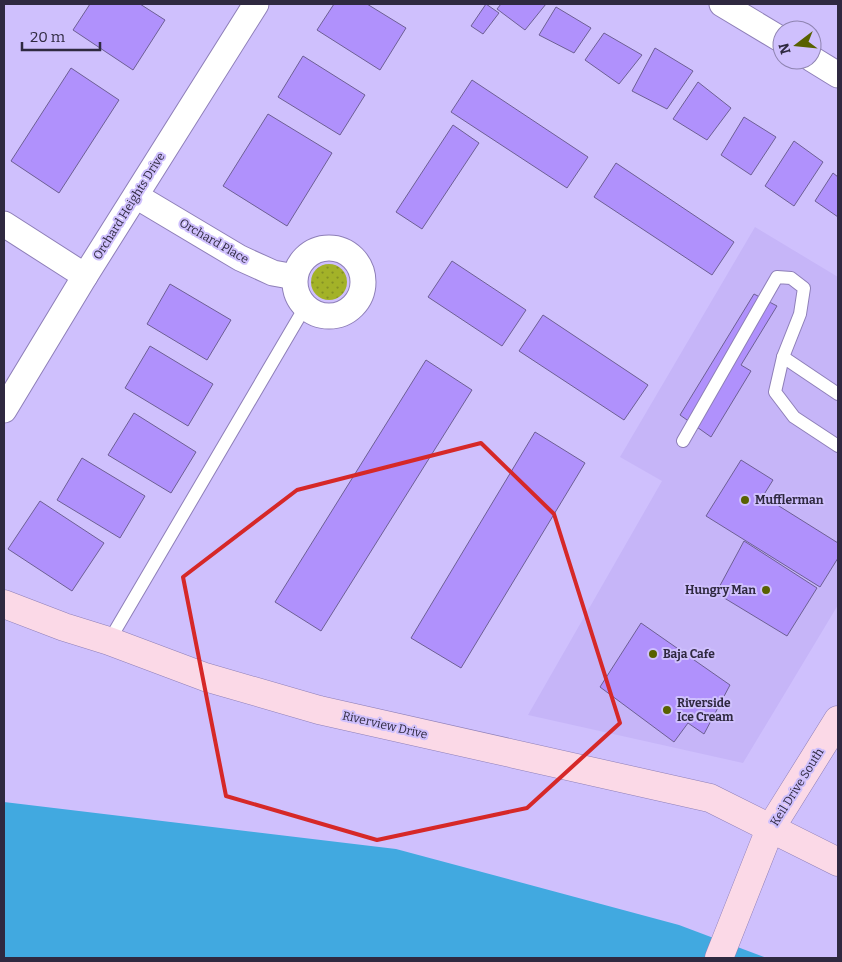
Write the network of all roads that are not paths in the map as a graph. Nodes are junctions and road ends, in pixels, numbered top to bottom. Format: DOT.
graph roads {
  1 [pos="256,4"];
  2 [pos="722,4"];
  3 [pos="772,34"];
  4 [pos="822,65"];
  5 [pos="838,75"];
  6 [pos="136,196"];
  7 [pos="4,224"];
  8 [pos="86,276"];
  9 [pos="295,277"];
  10 [pos="304,307"];
  11 [pos="783,357"];
  12 [pos="838,394"];
  13 [pos="4,410"];
  14 [pos="683,441"];
  15 [pos="838,446"];
  16 [pos="4,604"];
  17 [pos="109,641"];
  18 [pos="838,720"];
  19 [pos="770,829"];
  20 [pos="838,862"];
  21 [pos="719,958"];
  1 -- 6 [label="street, Orchard Heights Drive"];
  2 -- 3 [label="street"];
  4 -- 5 [label="street"];
  6 -- 8 [label="street, Orchard Heights Drive"];
  6 -- 9 [label="street, Orchard Place"];
  7 -- 8 [label="street"];
  8 -- 13 [label="street, Orchard Heights Drive"];
  9 -- 10 [label="street"];
  9 -- 10 [label="street"];
  10 -- 17 [label="lane"];
  11 -- 12 [label="lane"];
  11 -- 14 [label="lane"];
  11 -- 15 [label="lane"];
  16 -- 17 [label="street, Riverview Drive"];
  17 -- 19 [label="street, Riverview Drive"];
  18 -- 19 [label="street, Keil Drive South"];
  19 -- 20 [label="street, Riverview Drive"];
  19 -- 21 [label="street, Keil Drive South"];
}
